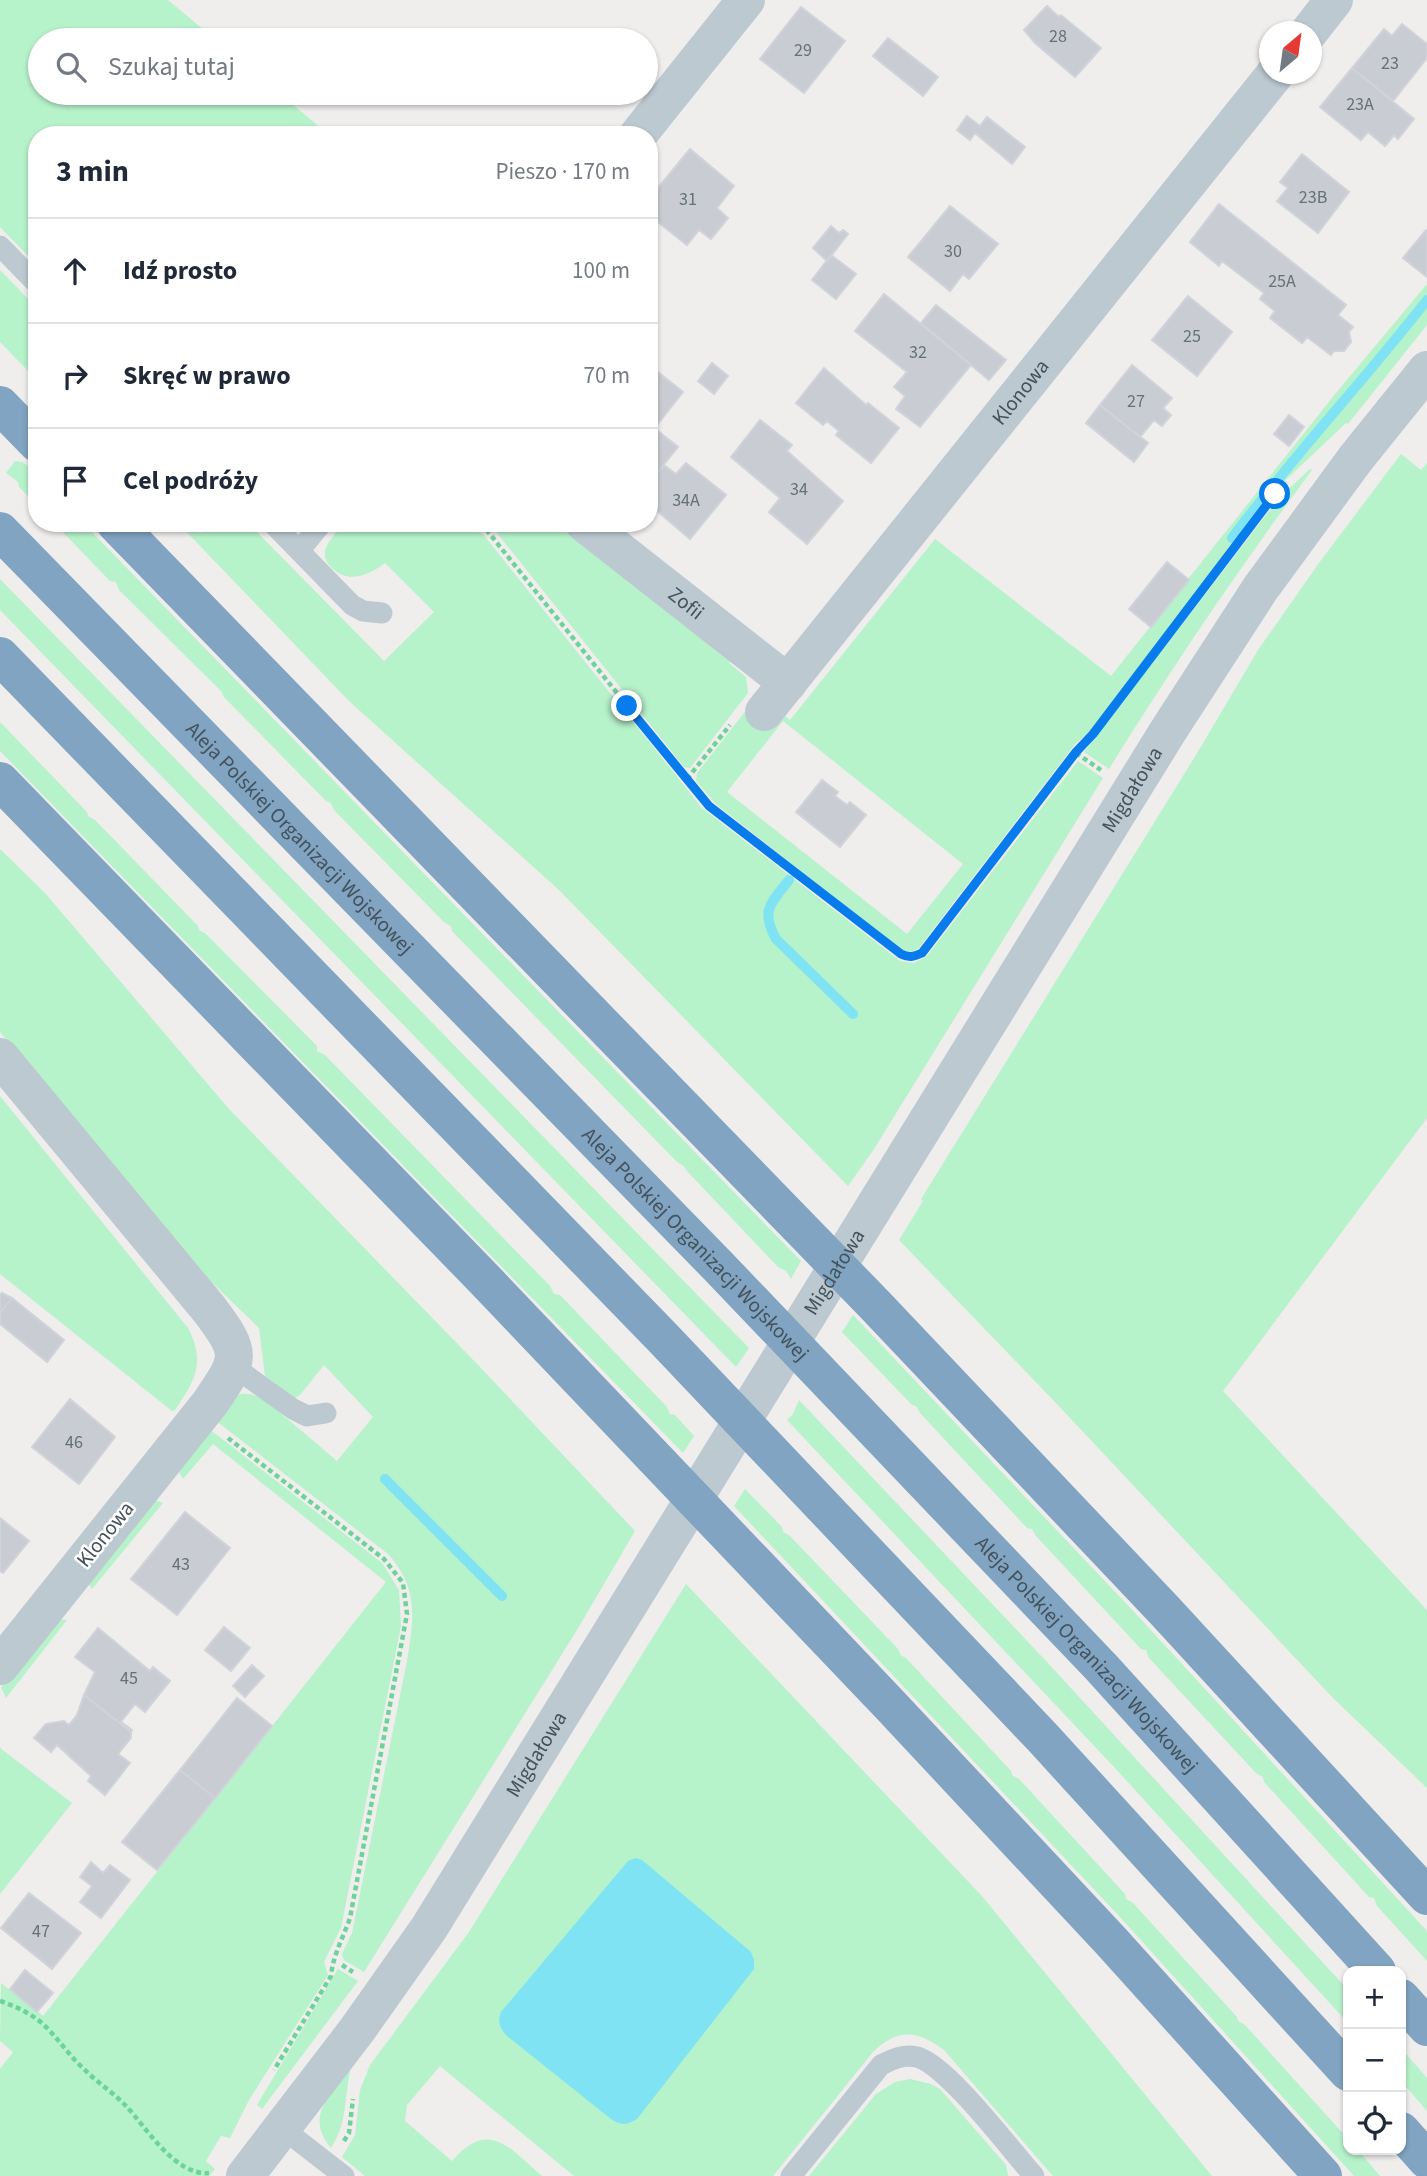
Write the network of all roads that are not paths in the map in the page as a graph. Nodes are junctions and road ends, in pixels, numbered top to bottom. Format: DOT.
graph roads {
  1 [pos="746,0"];
  2 [pos="1334,0"];
  3 [pos="1318,21"];
  4 [pos="1267,84"];
  5 [pos="645,126"];
  6 [pos="0,246"];
  7 [pos="28,275"];
  8 [pos="1427,370"];
  9 [pos="0,405"];
  10 [pos="0,422"];
  11 [pos="28,434"];
  12 [pos="28,438"];
  13 [pos="0,531"];
  14 [pos="124,532"];
  15 [pos="281,532"];
  16 [pos="315,532"];
  17 [pos="595,532"];
  18 [pos="299,551"];
  19 [pos="382,613"];
  20 [pos="0,656"];
  21 [pos="788,683"];
  22 [pos="764,712"];
  23 [pos="0,781"];
  24 [pos="0,1056"];
  25 [pos="233,1366"];
  26 [pos="326,1413"];
  27 [pos="0,1666"];
  28 [pos="1427,1896"];
  29 [pos="1372,1966"];
  30 [pos="1406,2004"];
  31 [pos="1427,2027"];
  32 [pos="1343,2067"];
  33 [pos="282,2128"];
  34 [pos="1406,2136"];
  35 [pos="1427,2160"];
  36 [pos="228,2174"];
  37 [pos="344,2176"];
  38 [pos="791,2176"];
  39 [pos="1034,2176"];
  40 [pos="1323,2176"];
  1 -- 5 [label="street"];
  2 -- 3 [label="street"];
  4 -- 21 [label="street, Klonowa"];
  6 -- 7 [label="lane"];
  8 -- 33 [label="street, Migdałowa"];
  9 -- 11 [label="highway"];
  10 -- 12 [label="lane"];
  13 -- 29 [label="highway, Aleja Polskiej Organizacji Wojskowej"];
  14 -- 28 [label="highway"];
  15 -- 18 [label="lane"];
  16 -- 18 [label="lane"];
  17 -- 21 [label="street, Zofii"];
  18 -- 19 [label="lane"];
  20 -- 32 [label="highway"];
  21 -- 22 [label="street, Klonowa"];
  23 -- 40 [label="highway"];
  24 -- 25 [label="street"];
  25 -- 26 [label="lane"];
  25 -- 27 [label="street, Klonowa"];
  30 -- 31 [label="highway"];
  33 -- 36 [label="street, Migdałowa"];
  33 -- 37 [label="lane"];
  34 -- 35 [label="highway"];
  38 -- 39 [label="lane"];
}
